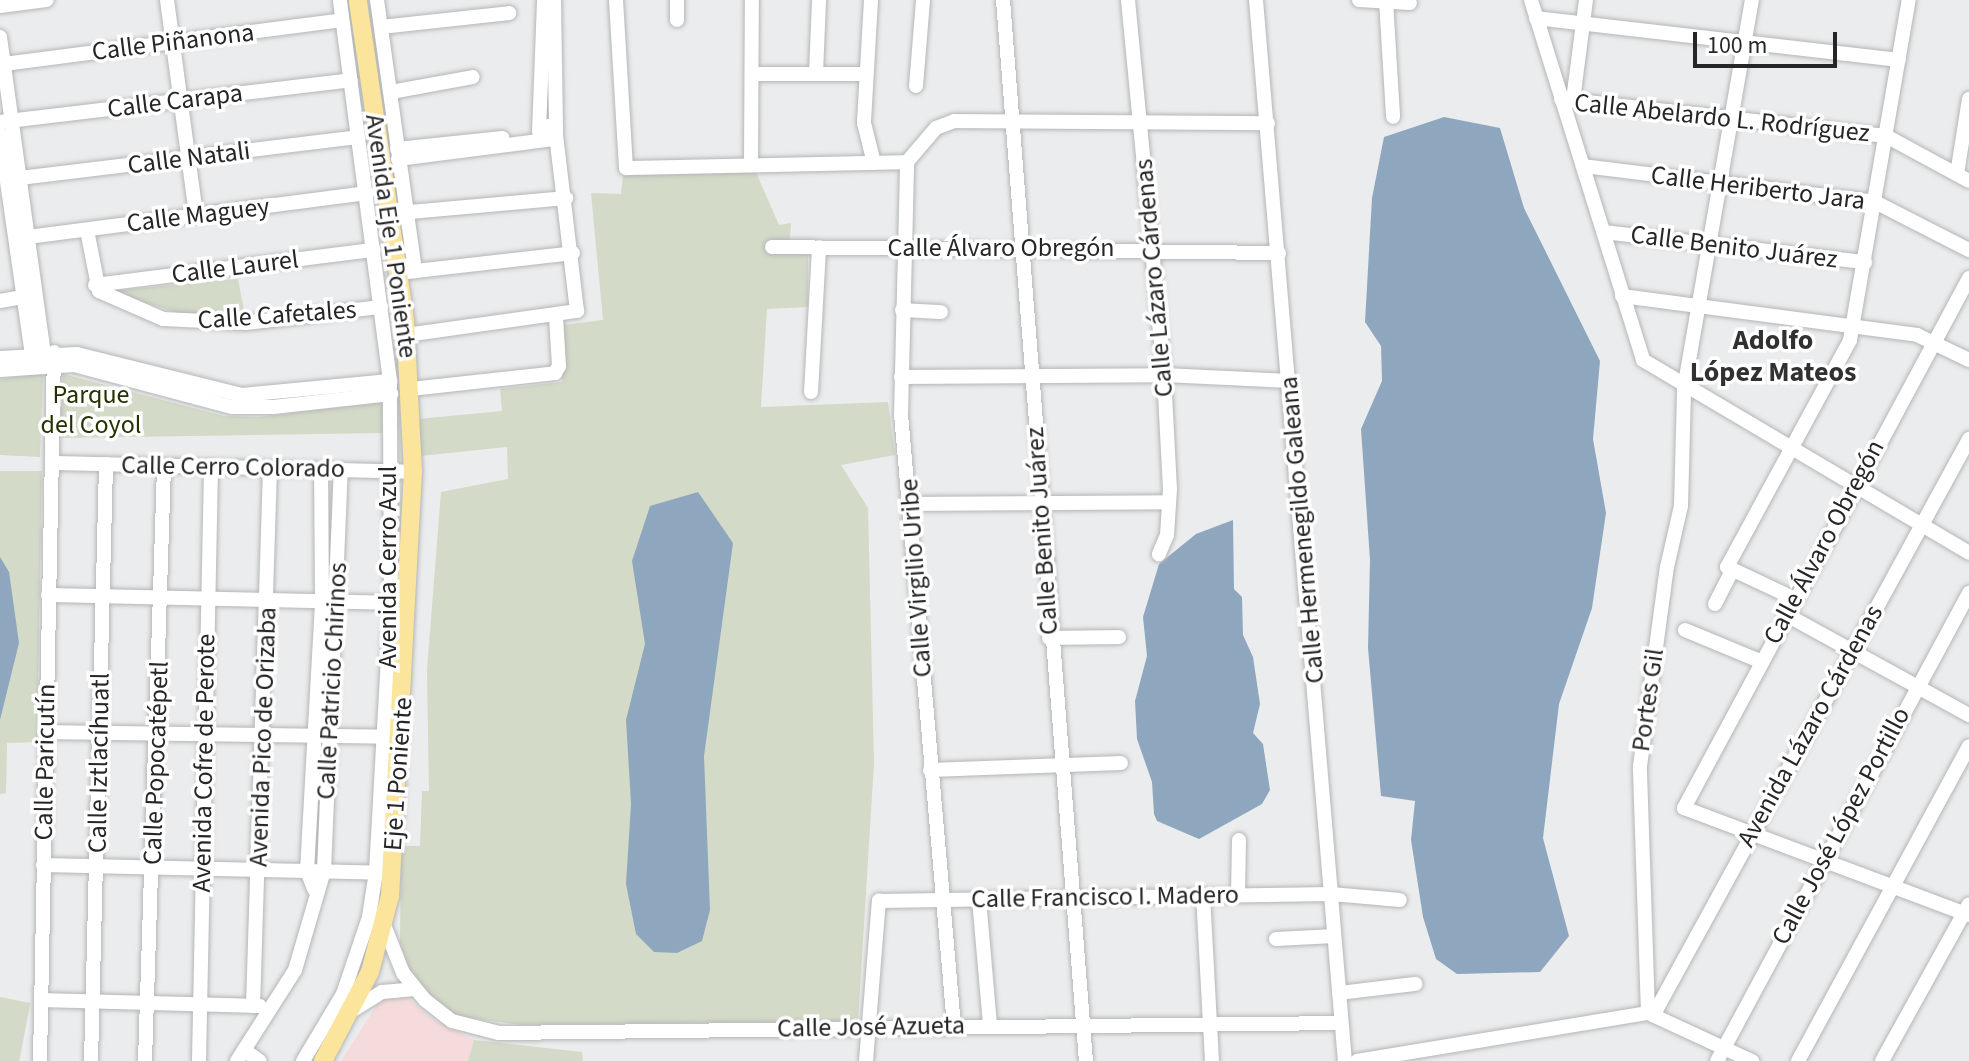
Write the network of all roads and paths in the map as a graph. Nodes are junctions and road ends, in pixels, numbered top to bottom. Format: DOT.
graph roads {
  1 [pos="47,0"];
  2 [pos="167,0"];
  3 [pos="340,0"];
  4 [pos="358,0"];
  5 [pos="377,0"];
  6 [pos="482,0"];
  7 [pos="544,0"];
  8 [pos="554,0"];
  9 [pos="616,0"];
  10 [pos="677,0"];
  11 [pos="752,0"];
  12 [pos="819,0"];
  13 [pos="871,0"];
  14 [pos="923,0"];
  15 [pos="1003,0"];
  16 [pos="1128,0"];
  17 [pos="1256,0"];
  18 [pos="1359,0"];
  19 [pos="1531,0"];
  20 [pos="1586,0"];
  21 [pos="1752,0"];
  22 [pos="1909,0"];
  23 [pos="1386,1"];
  24 [pos="1410,3"];
  25 [pos="0,6"];
  26 [pos="509,13"];
  27 [pos="484,16"];
  28 [pos="1536,18"];
  29 [pos="342,20"];
  30 [pos="677,20"];
  31 [pos="1582,23"];
  32 [pos="381,27"];
  33 [pos="0,37"];
  34 [pos="1745,42"];
  35 [pos="173,43"];
  36 [pos="1899,60"];
  37 [pos="4,64"];
  38 [pos="816,73"];
  39 [pos="755,74"];
  40 [pos="864,74"];
  41 [pos="473,77"];
  42 [pos="350,80"];
  43 [pos="916,86"];
  44 [pos="391,92"];
  45 [pos="1969,99"];
  46 [pos="180,100"];
  47 [pos="1567,100"];
  48 [pos="1393,117"];
  49 [pos="1014,119"];
  50 [pos="1733,119"];
  51 [pos="1139,120"];
  52 [pos="6,122"];
  53 [pos="1268,123"];
  54 [pos="0,133"];
  55 [pos="547,135"];
  56 [pos="1886,136"];
  57 [pos="358,137"];
  58 [pos="398,154"];
  59 [pos="188,158"];
  60 [pos="907,162"];
  61 [pos="874,163"];
  62 [pos="751,165"];
  63 [pos="1583,166"];
  64 [pos="1963,177"];
  65 [pos="9,181"];
  66 [pos="1722,183"];
  67 [pos="394,188"];
  68 [pos="367,193"];
  69 [pos="566,198"];
  70 [pos="1875,202"];
  71 [pos="399,214"];
  72 [pos="196,215"];
  73 [pos="87,230"];
  74 [pos="1604,232"];
  75 [pos="14,239"];
  76 [pos="1710,244"];
  77 [pos="1021,246"];
  78 [pos="772,247"];
  79 [pos="819,247"];
  80 [pos="903,247"];
  81 [pos="1149,248"];
  82 [pos="374,250"];
  83 [pos="1969,250"];
  84 [pos="573,253"];
  85 [pos="1279,253"];
  86 [pos="1865,262"];
  87 [pos="407,272"];
  88 [pos="1969,278"];
  89 [pos="95,285"];
  90 [pos="1622,296"];
  91 [pos="23,297"];
  92 [pos="0,301"];
  93 [pos="1699,306"];
  94 [pos="381,307"];
  95 [pos="902,310"];
  96 [pos="941,312"];
  97 [pos="556,317"];
  98 [pos="1854,327"];
  99 [pos="406,335"];
  100 [pos="1934,341"];
  101 [pos="0,358"];
  102 [pos="44,358"];
  103 [pos="1969,360"];
  104 [pos="0,370"];
  105 [pos="1030,374"];
  106 [pos="1164,375"];
  107 [pos="901,377"];
  108 [pos="1290,381"];
  109 [pos="390,387"];
  110 [pos="411,389"];
  111 [pos="1684,389"];
  112 [pos="811,392"];
  113 [pos="1969,439"];
  114 [pos="1789,448"];
  115 [pos="53,463"];
  116 [pos="106,464"];
  117 [pos="164,466"];
  118 [pos="211,466"];
  119 [pos="270,468"];
  120 [pos="321,470"];
  121 [pos="341,470"];
  122 [pos="389,471"];
  123 [pos="413,472"];
  124 [pos="1854,487"];
  125 [pos="1043,502"];
  126 [pos="1167,502"];
  127 [pos="910,504"];
  128 [pos="1920,525"];
  129 [pos="1969,553"];
  130 [pos="1159,554"];
  131 [pos="1729,570"];
  132 [pos="1969,593"];
  133 [pos="48,595"];
  134 [pos="101,596"];
  135 [pos="163,598"];
  136 [pos="1793,598"];
  137 [pos="207,599"];
  138 [pos="267,600"];
  139 [pos="329,601"];
  140 [pos="391,603"];
  141 [pos="1715,604"];
  142 [pos="1785,614"];
  143 [pos="1685,630"];
  144 [pos="1119,637"];
  145 [pos="1049,638"];
  146 [pos="1851,651"];
  147 [pos="1760,661"];
  148 [pos="1917,685"];
  149 [pos="1969,715"];
  150 [pos="99,731"];
  151 [pos="46,732"];
  152 [pos="159,732"];
  153 [pos="203,733"];
  154 [pos="266,734"];
  155 [pos="323,736"];
  156 [pos="385,737"];
  157 [pos="1969,746"];
  158 [pos="1121,763"];
  159 [pos="1060,765"];
  160 [pos="930,770"];
  161 [pos="1750,834"];
  162 [pos="1239,840"];
  163 [pos="1823,861"];
  164 [pos="43,865"];
  165 [pos="98,866"];
  166 [pos="152,867"];
  167 [pos="201,868"];
  168 [pos="259,870"];
  169 [pos="307,871"];
  170 [pos="324,871"];
  171 [pos="389,874"];
  172 [pos="1891,887"];
  173 [pos="314,889"];
  174 [pos="1331,894"];
  175 [pos="1071,895"];
  176 [pos="1203,895"];
  177 [pos="1238,895"];
  178 [pos="979,899"];
  179 [pos="941,900"];
  180 [pos="1400,900"];
  181 [pos="1967,911"];
  182 [pos="384,925"];
  183 [pos="1334,936"];
  184 [pos="1276,939"];
  185 [pos="1415,984"];
  186 [pos="415,989"];
  187 [pos="1339,993"];
  188 [pos="41,1000"];
  189 [pos="91,1001"];
  190 [pos="146,1003"];
  191 [pos="199,1004"];
  192 [pos="253,1006"];
  193 [pos="271,1006"];
  194 [pos="353,1010"];
  195 [pos="1651,1014"];
  196 [pos="1210,1023"];
  197 [pos="1341,1023"];
  198 [pos="1083,1024"];
  199 [pos="990,1025"];
  200 [pos="954,1026"];
  201 [pos="868,1027"];
  202 [pos="1719,1054"];
  203 [pos="240,1056"];
  204 [pos="40,1061"];
  205 [pos="91,1061"];
  206 [pos="145,1061"];
  207 [pos="199,1061"];
  208 [pos="260,1061"];
  209 [pos="303,1061"];
  210 [pos="323,1061"];
  211 [pos="866,1061"];
  212 [pos="1086,1061"];
  213 [pos="1212,1061"];
  214 [pos="1345,1061"];
  215 [pos="1357,1061"];
  216 [pos="1752,1061"];
  217 [pos="1798,1061"];
  218 [pos="1882,1061"];
  1 -- 25 [label="street"];
  2 -- 35 [label="street"];
  3 -- 29 [label="street, Avenida Eje 1 Poniente"];
  4 -- 67 [label="main road, Avenida Eje 1 Poniente"];
  5 -- 32 [label="street, Avenida Eje 1 Poniente"];
  6 -- 27 [label="street"];
  7 -- 55 [label="street"];
  8 -- 55 [label="street"];
  9 -- 62 [label="street"];
  10 -- 30 [label="street"];
  11 -- 39 [label="street"];
  12 -- 38 [label="street"];
  13 -- 40 [label="street"];
  14 -- 43 [label="street"];
  15 -- 49 [label="street, Calle Benito Juárez"];
  16 -- 51 [label="street, Calle Lázaro Cárdenas"];
  17 -- 53 [label="street, Calle Hermenegildo Galeana"];
  18 -- 23 [label="street"];
  19 -- 28 [label="street"];
  20 -- 31 [label="street"];
  21 -- 34 [label="street, Portes Gil"];
  22 -- 36 [label="street"];
  23 -- 24 [label="street"];
  23 -- 48 [label="street"];
  26 -- 27 [label="street"];
  27 -- 32 [label="street"];
  28 -- 31 [label="street"];
  28 -- 47 [label="street"];
  29 -- 35 [label="street, Calle Piñanona"];
  29 -- 42 [label="street, Avenida Eje 1 Poniente"];
  31 -- 34 [label="street"];
  31 -- 47 [label="street"];
  32 -- 44 [label="street, Avenida Eje 1 Poniente"];
  33 -- 37 [label="street"];
  34 -- 36 [label="street"];
  34 -- 50 [label="street, Portes Gil"];
  35 -- 37 [label="street, Calle Piñanona"];
  35 -- 46 [label="street"];
  36 -- 56 [label="street"];
  37 -- 52 [label="street"];
  38 -- 39 [label="street"];
  38 -- 40 [label="street"];
  39 -- 62 [label="street"];
  40 -- 61 [label="street"];
  41 -- 44 [label="street"];
  42 -- 46 [label="street, Calle Carapa"];
  42 -- 57 [label="street, Avenida Eje 1 Poniente"];
  44 -- 58 [label="street, Avenida Eje 1 Poniente"];
  45 -- 64 [label="street"];
  46 -- 52 [label="street, Calle Carapa"];
  46 -- 59 [label="street"];
  47 -- 50 [label="street, Calle Abelardo L. Rodríguez"];
  47 -- 63 [label="street"];
  49 -- 51 [label="street"];
  49 -- 60 [label="street"];
  49 -- 77 [label="street, Calle Benito Juárez"];
  50 -- 56 [label="street, Calle Abelardo L. Rodríguez"];
  50 -- 66 [label="street, Portes Gil"];
  51 -- 53 [label="street"];
  51 -- 81 [label="street, Calle Lázaro Cárdenas"];
  52 -- 65 [label="street"];
  53 -- 85 [label="street, Calle Hermenegildo Galeana"];
  54 -- 65 [label="street"];
  55 -- 58 [label="street"];
  55 -- 69 [label="street"];
  56 -- 64 [label="street, Calle Abelardo L. Rodríguez"];
  56 -- 70 [label="street"];
  57 -- 59 [label="street, Calle Natali"];
  57 -- 68 [label="street, Avenida Eje 1 Poniente"];
  58 -- 67 [label="street, Avenida Eje 1 Poniente"];
  59 -- 65 [label="street, Calle Natali"];
  59 -- 72 [label="street"];
  60 -- 61 [label="street"];
  60 -- 80 [label="street, Calle Virgilio Uribe"];
  61 -- 62 [label="street"];
  63 -- 66 [label="street, Calle Heriberto Jara"];
  63 -- 74 [label="street"];
  65 -- 75 [label="street"];
  66 -- 70 [label="street, Calle Heriberto Jara"];
  66 -- 76 [label="street, Portes Gil"];
  67 -- 71 [label="main road, Avenida Eje 1 Poniente"];
  68 -- 72 [label="street, Calle Maguey"];
  68 -- 82 [label="street, Avenida Eje 1 Poniente"];
  69 -- 71 [label="street"];
  69 -- 84 [label="street"];
  70 -- 83 [label="street, Calle Heriberto Jara"];
  70 -- 86 [label="street"];
  71 -- 87 [label="main road, Avenida Eje 1 Poniente"];
  72 -- 73 [label="street, Calle Maguey"];
  73 -- 75 [label="street, Calle Maguey"];
  73 -- 89 [label="street"];
  74 -- 76 [label="street, Calle Benito Juárez"];
  74 -- 90 [label="street"];
  75 -- 91 [label="street"];
  75 -- 102 [label="street"];
  76 -- 86 [label="street, Calle Benito Juárez"];
  76 -- 93 [label="street, Portes Gil"];
  77 -- 80 [label="street, Calle Álvaro Obregón"];
  77 -- 81 [label="street, Calle Álvaro Obregón"];
  77 -- 105 [label="street, Calle Benito Juárez"];
  78 -- 79 [label="street, Calle Álvaro Obregón"];
  79 -- 80 [label="street, Calle Álvaro Obregón"];
  79 -- 112 [label="street"];
  80 -- 95 [label="street, Calle Virgilio Uribe"];
  81 -- 85 [label="street, Calle Álvaro Obregón"];
  81 -- 106 [label="street, Calle Lázaro Cárdenas"];
  82 -- 89 [label="street, Calle Laurel"];
  82 -- 94 [label="street, Avenida Eje 1 Poniente"];
  84 -- 87 [label="street"];
  84 -- 97 [label="street"];
  85 -- 108 [label="street, Calle Hermenegildo Galeana"];
  86 -- 98 [label="street"];
  87 -- 99 [label="main road, Avenida Eje 1 Poniente"];
  88 -- 100 [label="street, Calle Álvaro Obregón"];
  89 -- 94 [label="street, Calle Cafetales"];
  90 -- 93 [label="street"];
  90 -- 111 [label="street"];
  91 -- 92 [label="street"];
  91 -- 102 [label="street"];
  93 -- 98 [label="street"];
  93 -- 111 [label="street, Portes Gil"];
  94 -- 109 [label="street, Avenida Eje 1 Poniente"];
  95 -- 96 [label="street"];
  95 -- 107 [label="street, Calle Virgilio Uribe"];
  97 -- 99 [label="street"];
  97 -- 110 [label="street"];
  98 -- 100 [label="street"];
  98 -- 114 [label="street"];
  99 -- 110 [label="main road, Avenida Eje 1 Poniente"];
  100 -- 103 [label="street"];
  100 -- 124 [label="street, Calle Álvaro Obregón"];
  101 -- 102 [label="street"];
  102 -- 104 [label="street"];
  102 -- 109 [label="street"];
  102 -- 115 [label="street, Calle Paricutín"];
  105 -- 106 [label="street"];
  105 -- 107 [label="street"];
  105 -- 125 [label="street, Calle Benito Juárez"];
  106 -- 108 [label="street"];
  106 -- 126 [label="street, Calle Lázaro Cárdenas"];
  107 -- 127 [label="street, Calle Virgilio Uribe"];
  108 -- 174 [label="street, Calle Hermenegildo Galeana"];
  109 -- 122 [label="street, Avenida Cerro Azul"];
  110 -- 123 [label="main road, Avenida Eje 1 Poniente"];
  111 -- 114 [label="street"];
  111 -- 195 [label="street, Portes Gil"];
  113 -- 128 [label="street, Avenida Lázaro Cárdenas"];
  114 -- 124 [label="street"];
  114 -- 131 [label="street"];
  115 -- 116 [label="street, Calle Cerro Colorado"];
  115 -- 133 [label="street, Calle Paricutín"];
  116 -- 117 [label="street, Calle Cerro Colorado"];
  116 -- 134 [label="street, Calle Iztlacíhuatl"];
  117 -- 118 [label="street, Calle Cerro Colorado"];
  117 -- 135 [label="street, Calle Popocatépetl"];
  118 -- 119 [label="street, Calle Cerro Colorado"];
  118 -- 137 [label="street, Avenida Cofre de Perote"];
  119 -- 120 [label="street, Calle Cerro Colorado"];
  119 -- 138 [label="street, Avenida Pico de Orizaba"];
  120 -- 121 [label="street, Calle Cerro Colorado"];
  120 -- 139 [label="street, Calle Patricio Chirinos"];
  121 -- 122 [label="street, Calle Cerro Colorado"];
  121 -- 139 [label="street, Calle Patricio Chirinos"];
  122 -- 123 [label="street, Calle Cerro Colorado"];
  122 -- 140 [label="street, Avenida Cerro Azul"];
  123 -- 171 [label="main road, Eje 1 Poniente"];
  124 -- 128 [label="street"];
  124 -- 136 [label="street, Calle Álvaro Obregón"];
  125 -- 126 [label="street"];
  125 -- 127 [label="street"];
  125 -- 145 [label="street, Calle Benito Juárez"];
  126 -- 130 [label="street, Calle Lázaro Cárdenas"];
  127 -- 160 [label="street, Calle Virgilio Uribe"];
  128 -- 129 [label="street"];
  128 -- 146 [label="street, Avenida Lázaro Cárdenas"];
  131 -- 136 [label="street"];
  131 -- 141 [label="street"];
  132 -- 148 [label="street, Calle José López Portillo"];
  133 -- 134 [label="street"];
  133 -- 151 [label="street, Calle Paricutín"];
  134 -- 135 [label="street"];
  134 -- 150 [label="street, Calle Iztlacíhuatl"];
  135 -- 137 [label="street"];
  135 -- 152 [label="street, Calle Popocatépetl"];
  136 -- 142 [label="street, Calle Álvaro Obregón"];
  137 -- 138 [label="street"];
  137 -- 153 [label="street, Avenida Cofre de Perote"];
  138 -- 139 [label="street"];
  138 -- 154 [label="street, Avenida Pico de Orizaba"];
  139 -- 140 [label="street"];
  139 -- 155 [label="street, Calle Patricio Chirinos"];
  140 -- 156 [label="street, Avenida Cerro Azul"];
  142 -- 146 [label="street"];
  142 -- 147 [label="street, Calle Álvaro Obregón"];
  143 -- 147 [label="street"];
  144 -- 145 [label="street"];
  145 -- 159 [label="street, Calle Benito Juárez"];
  146 -- 148 [label="street"];
  146 -- 161 [label="street, Avenida Lázaro Cárdenas"];
  147 -- 161 [label="street, Calle Álvaro Obregón"];
  148 -- 149 [label="street"];
  148 -- 163 [label="street, Calle José López Portillo"];
  150 -- 151 [label="street"];
  150 -- 152 [label="street"];
  150 -- 165 [label="street, Calle Iztlacíhuatl"];
  151 -- 164 [label="street, Calle Paricutín"];
  152 -- 153 [label="street"];
  152 -- 166 [label="street, Calle Popocatépetl"];
  153 -- 154 [label="street"];
  153 -- 167 [label="street, Avenida Cofre de Perote"];
  154 -- 155 [label="street"];
  154 -- 168 [label="street, Avenida Pico de Orizaba"];
  155 -- 156 [label="street"];
  155 -- 169 [label="street, Calle Patricio Chirinos"];
  155 -- 170 [label="street, Calle Patricio Chirinos"];
  156 -- 171 [label="street, Avenida Cerro Azul"];
  157 -- 172 [label="street"];
  158 -- 159 [label="street"];
  159 -- 160 [label="street"];
  159 -- 175 [label="street, Calle Benito Juárez"];
  160 -- 179 [label="street, Calle Virgilio Uribe"];
  161 -- 163 [label="street"];
  161 -- 195 [label="street, Avenida Lázaro Cárdenas"];
  162 -- 177 [label="street"];
  163 -- 172 [label="street"];
  163 -- 202 [label="street, Calle José López Portillo"];
  164 -- 165 [label="street"];
  164 -- 188 [label="street, Calle Paricutín"];
  165 -- 166 [label="street"];
  165 -- 189 [label="street, Calle Iztlacíhuatl"];
  166 -- 167 [label="street"];
  166 -- 190 [label="street, Calle Popocatépetl"];
  167 -- 168 [label="street"];
  167 -- 191 [label="street, Avenida Cofre de Perote"];
  168 -- 169 [label="street"];
  168 -- 192 [label="street, Avenida Pico de Orizaba"];
  169 -- 170 [label="street"];
  169 -- 173 [label="street, Calle Patricio Chirinos"];
  170 -- 171 [label="street"];
  170 -- 173 [label="street, Calle Patricio Chirinos"];
  171 -- 182 [label="main road, Eje 1 Poniente"];
  171 -- 209 [label="street, Avenida Cerro Azul"];
  172 -- 181 [label="street"];
  172 -- 217 [label="street"];
  173 -- 193 [label="street, Calle Patricio Chirinos"];
  174 -- 177 [label="street, Calle Francisco I. Madero"];
  174 -- 180 [label="street, Calle Francisco I. Madero"];
  174 -- 183 [label="street, Calle Hermenegildo Galeana"];
  175 -- 176 [label="street, Calle Francisco I. Madero"];
  175 -- 178 [label="street, Calle Francisco I. Madero"];
  175 -- 198 [label="street, Calle Benito Juárez"];
  176 -- 177 [label="street, Calle Francisco I. Madero"];
  176 -- 196 [label="street"];
  178 -- 179 [label="street, Calle Francisco I. Madero"];
  178 -- 199 [label="street"];
  179 -- 200 [label="street, Calle Virgilio Uribe"];
  179 -- 201 [label="street, Calle Francisco I. Madero"];
  181 -- 218 [label="street"];
  182 -- 186 [label="street, Calle José Azueta"];
  182 -- 194 [label="main road, Eje 1 Poniente"];
  183 -- 184 [label="street"];
  183 -- 187 [label="street, Calle Hermenegildo Galeana"];
  185 -- 187 [label="street"];
  186 -- 194 [label="street"];
  186 -- 201 [label="street, Calle José Azueta"];
  187 -- 197 [label="street, Calle Hermenegildo Galeana"];
  188 -- 189 [label="street"];
  188 -- 204 [label="street, Calle Paricutín"];
  189 -- 190 [label="street"];
  189 -- 205 [label="street, Calle Iztlacíhuatl"];
  190 -- 191 [label="street"];
  190 -- 206 [label="street, Calle Popocatépetl"];
  191 -- 192 [label="street"];
  191 -- 207 [label="street, Avenida Cofre de Perote"];
  192 -- 193 [label="street"];
  193 -- 203 [label="street, Calle Patricio Chirinos"];
  194 -- 210 [label="main road, Eje 1 Poniente"];
  195 -- 202 [label="street"];
  195 -- 215 [label="street"];
  196 -- 197 [label="street, Calle José Azueta"];
  196 -- 198 [label="street, Calle José Azueta"];
  196 -- 213 [label="street"];
  197 -- 214 [label="street, Calle Hermenegildo Galeana"];
  198 -- 199 [label="street, Calle José Azueta"];
  198 -- 212 [label="street, Calle Benito Juárez"];
  199 -- 200 [label="street, Calle José Azueta"];
  200 -- 201 [label="street, Calle José Azueta"];
  201 -- 211 [label="street"];
  202 -- 216 [label="street"];
  203 -- 208 [label="street"];
}
